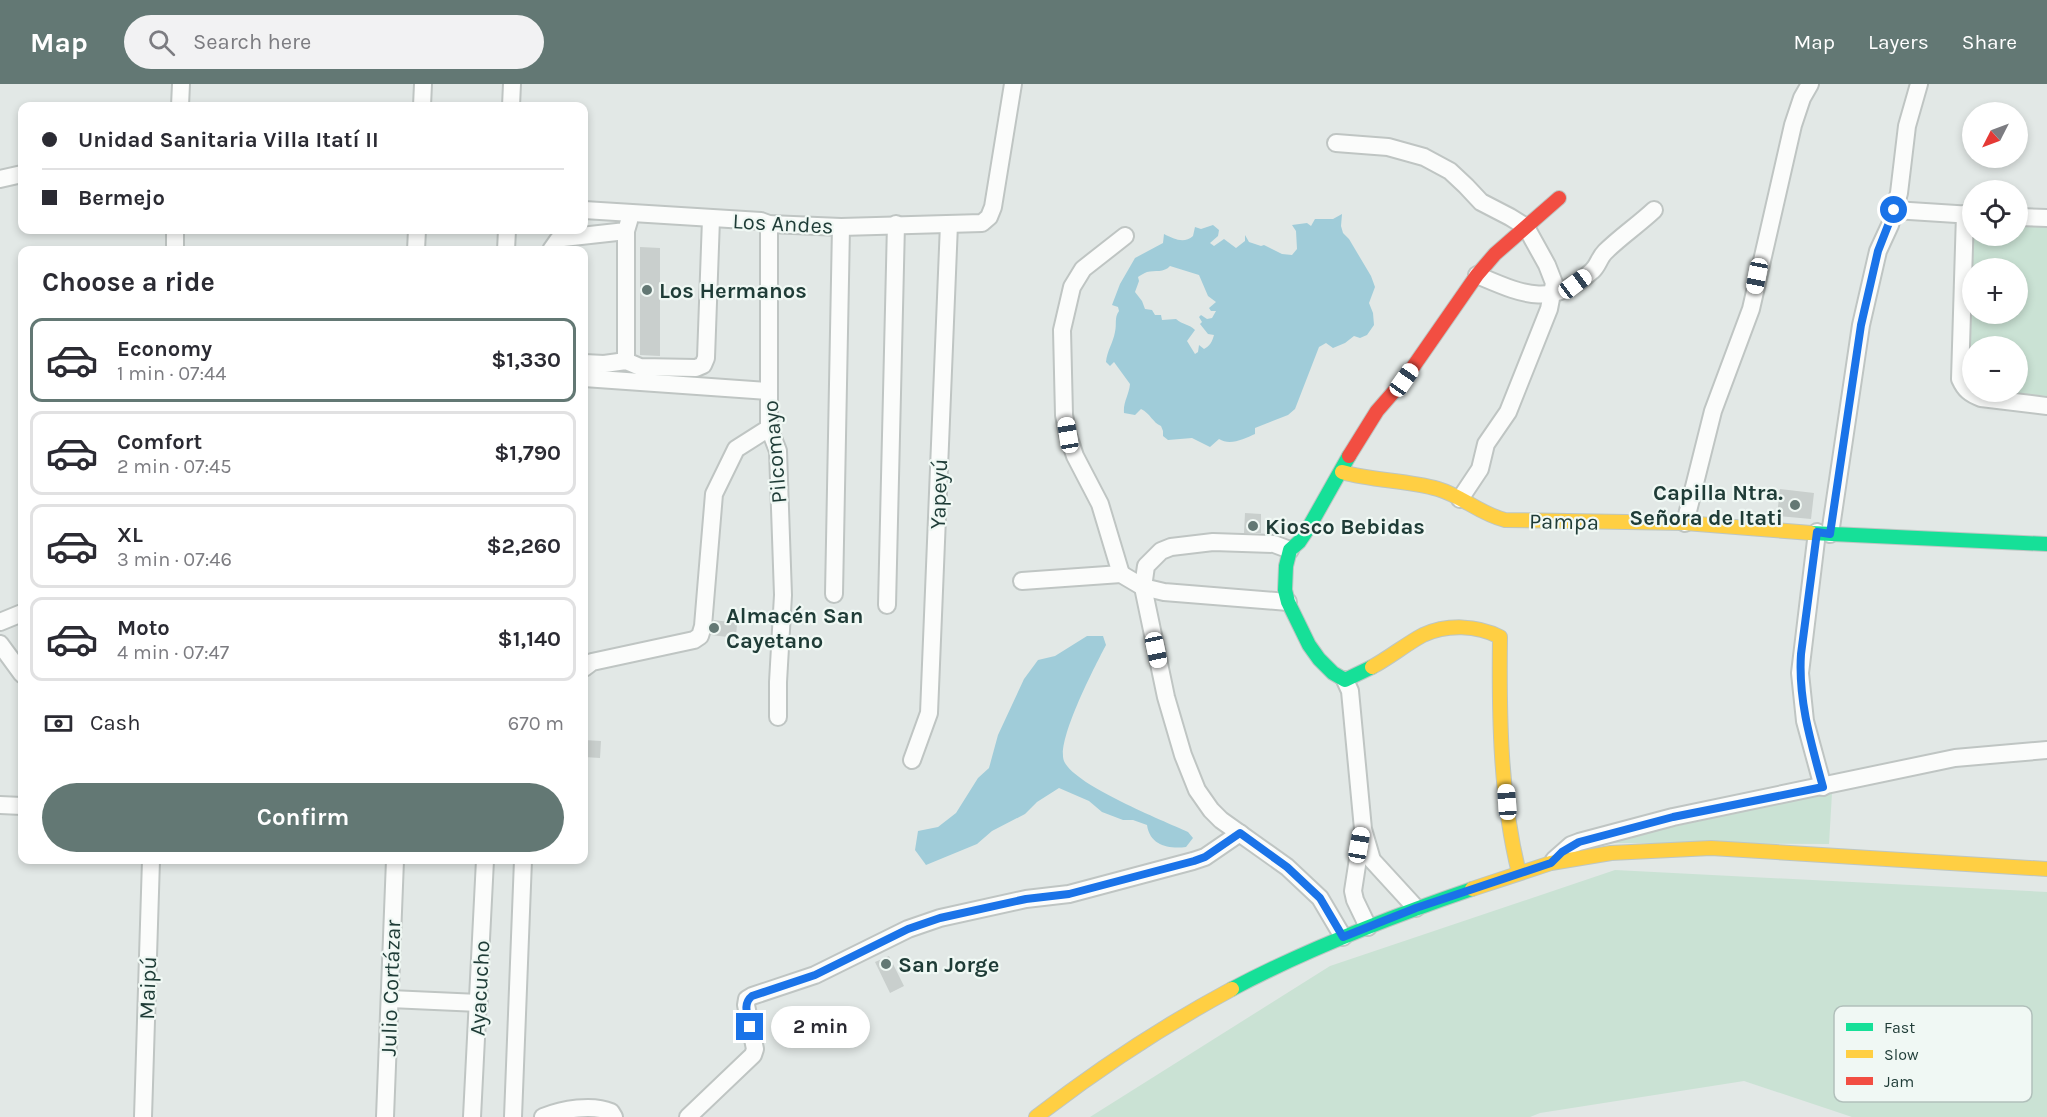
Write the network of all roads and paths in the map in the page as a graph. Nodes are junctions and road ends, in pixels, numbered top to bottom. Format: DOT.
graph roads {
  1 [pos="181,84"];
  2 [pos="423,84"];
  3 [pos="512,84"];
  4 [pos="1013,84"];
  5 [pos="1810,84"];
  6 [pos="1919,84"];
  7 [pos="180,102"];
  8 [pos="422,102"];
  9 [pos="511,102"];
  10 [pos="1336,143"];
  11 [pos="18,175"];
  12 [pos="0,179"];
  13 [pos="1559,198"];
  14 [pos="588,210"];
  15 [pos="1654,210"];
  16 [pos="1894,210"];
  17 [pos="631,213"];
  18 [pos="1962,215"];
  19 [pos="2028,217"];
  20 [pos="2047,218"];
  21 [pos="711,219"];
  22 [pos="769,224"];
  23 [pos="896,224"];
  24 [pos="949,224"];
  25 [pos="841,226"];
  26 [pos="1526,227"];
  27 [pos="627,231"];
  28 [pos="1125,236"];
  29 [pos="554,246"];
  30 [pos="1967,246"];
  31 [pos="1477,275"];
  32 [pos="1553,294"];
  33 [pos="626,361"];
  34 [pos="588,363"];
  35 [pos="588,378"];
  36 [pos="768,391"];
  37 [pos="2047,406"];
  38 [pos="769,428"];
  39 [pos="1342,472"];
  40 [pos="1460,499"];
  41 [pos="1685,523"];
  42 [pos="1823,533"];
  43 [pos="2047,544"];
  44 [pos="1290,550"];
  45 [pos="1121,574"];
  46 [pos="1022,581"];
  47 [pos="1143,586"];
  48 [pos="834,594"];
  49 [pos="1288,602"];
  50 [pos="887,605"];
  51 [pos="18,615"];
  52 [pos="0,622"];
  53 [pos="0,644"];
  54 [pos="588,665"];
  55 [pos="18,669"];
  56 [pos="1344,680"];
  57 [pos="778,717"];
  58 [pos="2047,750"];
  59 [pos="912,760"];
  60 [pos="1823,787"];
  61 [pos="0,806"];
  62 [pos="18,806"];
  63 [pos="1362,829"];
  64 [pos="1240,833"];
  65 [pos="1551,863"];
  66 [pos="151,864"];
  67 [pos="395,864"];
  68 [pos="485,864"];
  69 [pos="523,864"];
  70 [pos="2047,869"];
  71 [pos="1519,873"];
  72 [pos="1416,908"];
  73 [pos="1368,927"];
  74 [pos="1343,937"];
  75 [pos="390,999"];
  76 [pos="479,1003"];
  77 [pos="143,1117"];
  78 [pos="385,1117"];
  79 [pos="472,1117"];
  80 [pos="513,1117"];
  81 [pos="543,1117"];
  82 [pos="615,1117"];
  83 [pos="688,1117"];
  84 [pos="1036,1117"];
  1 -- 7 [label="street"];
  2 -- 8 [label="street"];
  3 -- 9 [label="street"];
  4 -- 24 [label="street, Los Andes"];
  5 -- 41 [label="street"];
  6 -- 16 [label="street"];
  10 -- 26 [label="street"];
  11 -- 12 [label="street"];
  13 -- 26 [label="street"];
  14 -- 17 [label="street, Los Andes"];
  15 -- 32 [label="street"];
  16 -- 18 [label="street"];
  16 -- 42 [label="street"];
  17 -- 21 [label="street, Los Andes"];
  17 -- 27 [label="street"];
  19 -- 20 [label="street"];
  21 -- 22 [label="street, Los Andes"];
  21 -- 33 [label="street"];
  22 -- 25 [label="street, Los Andes"];
  22 -- 36 [label="street, Pilcomayo"];
  23 -- 24 [label="street, Los Andes"];
  23 -- 25 [label="street, Los Andes"];
  23 -- 50 [label="street"];
  24 -- 59 [label="street, Yapeyú"];
  25 -- 48 [label="street"];
  26 -- 31 [label="street"];
  26 -- 32 [label="street"];
  27 -- 29 [label="street"];
  27 -- 33 [label="street"];
  28 -- 45 [label="street"];
  30 -- 37 [label="street"];
  31 -- 32 [label="street"];
  31 -- 39 [label="street"];
  32 -- 40 [label="street"];
  33 -- 34 [label="street"];
  35 -- 36 [label="street"];
  36 -- 38 [label="street, Pilcomayo"];
  38 -- 54 [label="street"];
  38 -- 57 [label="street, Pilcomayo"];
  39 -- 40 [label="street, Pampa"];
  39 -- 44 [label="street"];
  40 -- 41 [label="street, Pampa"];
  41 -- 42 [label="street, Pampa"];
  42 -- 43 [label="street, Pampa"];
  42 -- 60 [label="street"];
  44 -- 47 [label="street"];
  44 -- 49 [label="street"];
  45 -- 46 [label="street"];
  45 -- 47 [label="street"];
  47 -- 49 [label="street"];
  47 -- 64 [label="street"];
  49 -- 56 [label="street"];
  51 -- 52 [label="street"];
  53 -- 55 [label="street"];
  56 -- 63 [label="street"];
  56 -- 71 [label="street"];
  58 -- 60 [label="street"];
  60 -- 65 [label="street"];
  61 -- 62 [label="street"];
  63 -- 72 [label="street"];
  63 -- 73 [label="street"];
  64 -- 74 [label="street"];
  64 -- 83 [label="street"];
  65 -- 70 [label="street"];
  65 -- 71 [label="street"];
  66 -- 77 [label="street, Maipú"];
  67 -- 75 [label="street, Julio Cortázar"];
  68 -- 76 [label="street, Ayacucho"];
  69 -- 80 [label="street, Ayacucho"];
  71 -- 72 [label="street"];
  72 -- 73 [label="street"];
  73 -- 74 [label="street"];
  74 -- 84 [label="street"];
  75 -- 76 [label="street"];
  75 -- 78 [label="street, Julio Cortázar"];
  76 -- 79 [label="street, Ayacucho"];
  81 -- 82 [label="street"];
}
